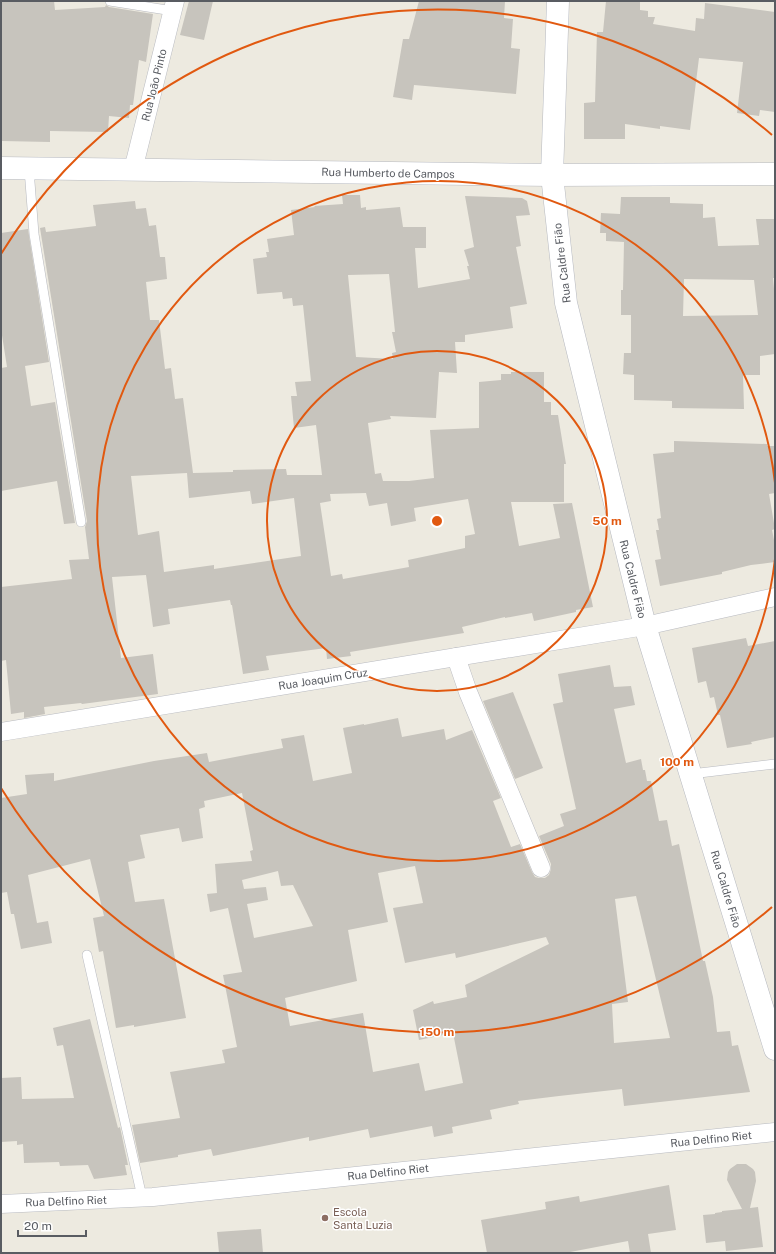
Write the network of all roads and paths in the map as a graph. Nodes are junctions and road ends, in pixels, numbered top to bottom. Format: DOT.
graph roads {
  1 [pos="110,1"];
  2 [pos="558,1"];
  3 [pos="174,6"];
  4 [pos="1,168"];
  5 [pos="29,169"];
  6 [pos="133,170"];
  7 [pos="775,174"];
  8 [pos="552,175"];
  9 [pos="81,522"];
  10 [pos="775,598"];
  11 [pos="645,626"];
  12 [pos="456,657"];
  13 [pos="1,732"];
  14 [pos="775,764"];
  15 [pos="691,774"];
  16 [pos="541,868"];
  17 [pos="87,955"];
  18 [pos="775,1049"];
  19 [pos="775,1132"];
  20 [pos="142,1197"];
  21 [pos="1,1204"];
  1 -- 3 [label="lane"];
  2 -- 8 [label="street, Rua Caldre Fião"];
  3 -- 6 [label="street, Rua João Pinto"];
  4 -- 5 [label="street, Rua Humberto de Campos"];
  5 -- 6 [label="street, Rua Humberto de Campos"];
  5 -- 9 [label="lane"];
  6 -- 8 [label="street, Rua Humberto de Campos"];
  7 -- 8 [label="street, Rua Humberto de Campos"];
  8 -- 11 [label="street, Rua Caldre Fião"];
  10 -- 11 [label="street, Rua Joaquim Cruz"];
  11 -- 12 [label="street, Rua Joaquim Cruz"];
  11 -- 15 [label="street, Rua Caldre Fião"];
  12 -- 13 [label="street, Rua Joaquim Cruz"];
  12 -- 16 [label="street"];
  14 -- 15 [label="lane"];
  15 -- 18 [label="street, Rua Caldre Fião"];
  17 -- 20 [label="lane"];
  19 -- 20 [label="street, Rua Delfino Riet"];
  20 -- 21 [label="street, Rua Delfino Riet"];
}
